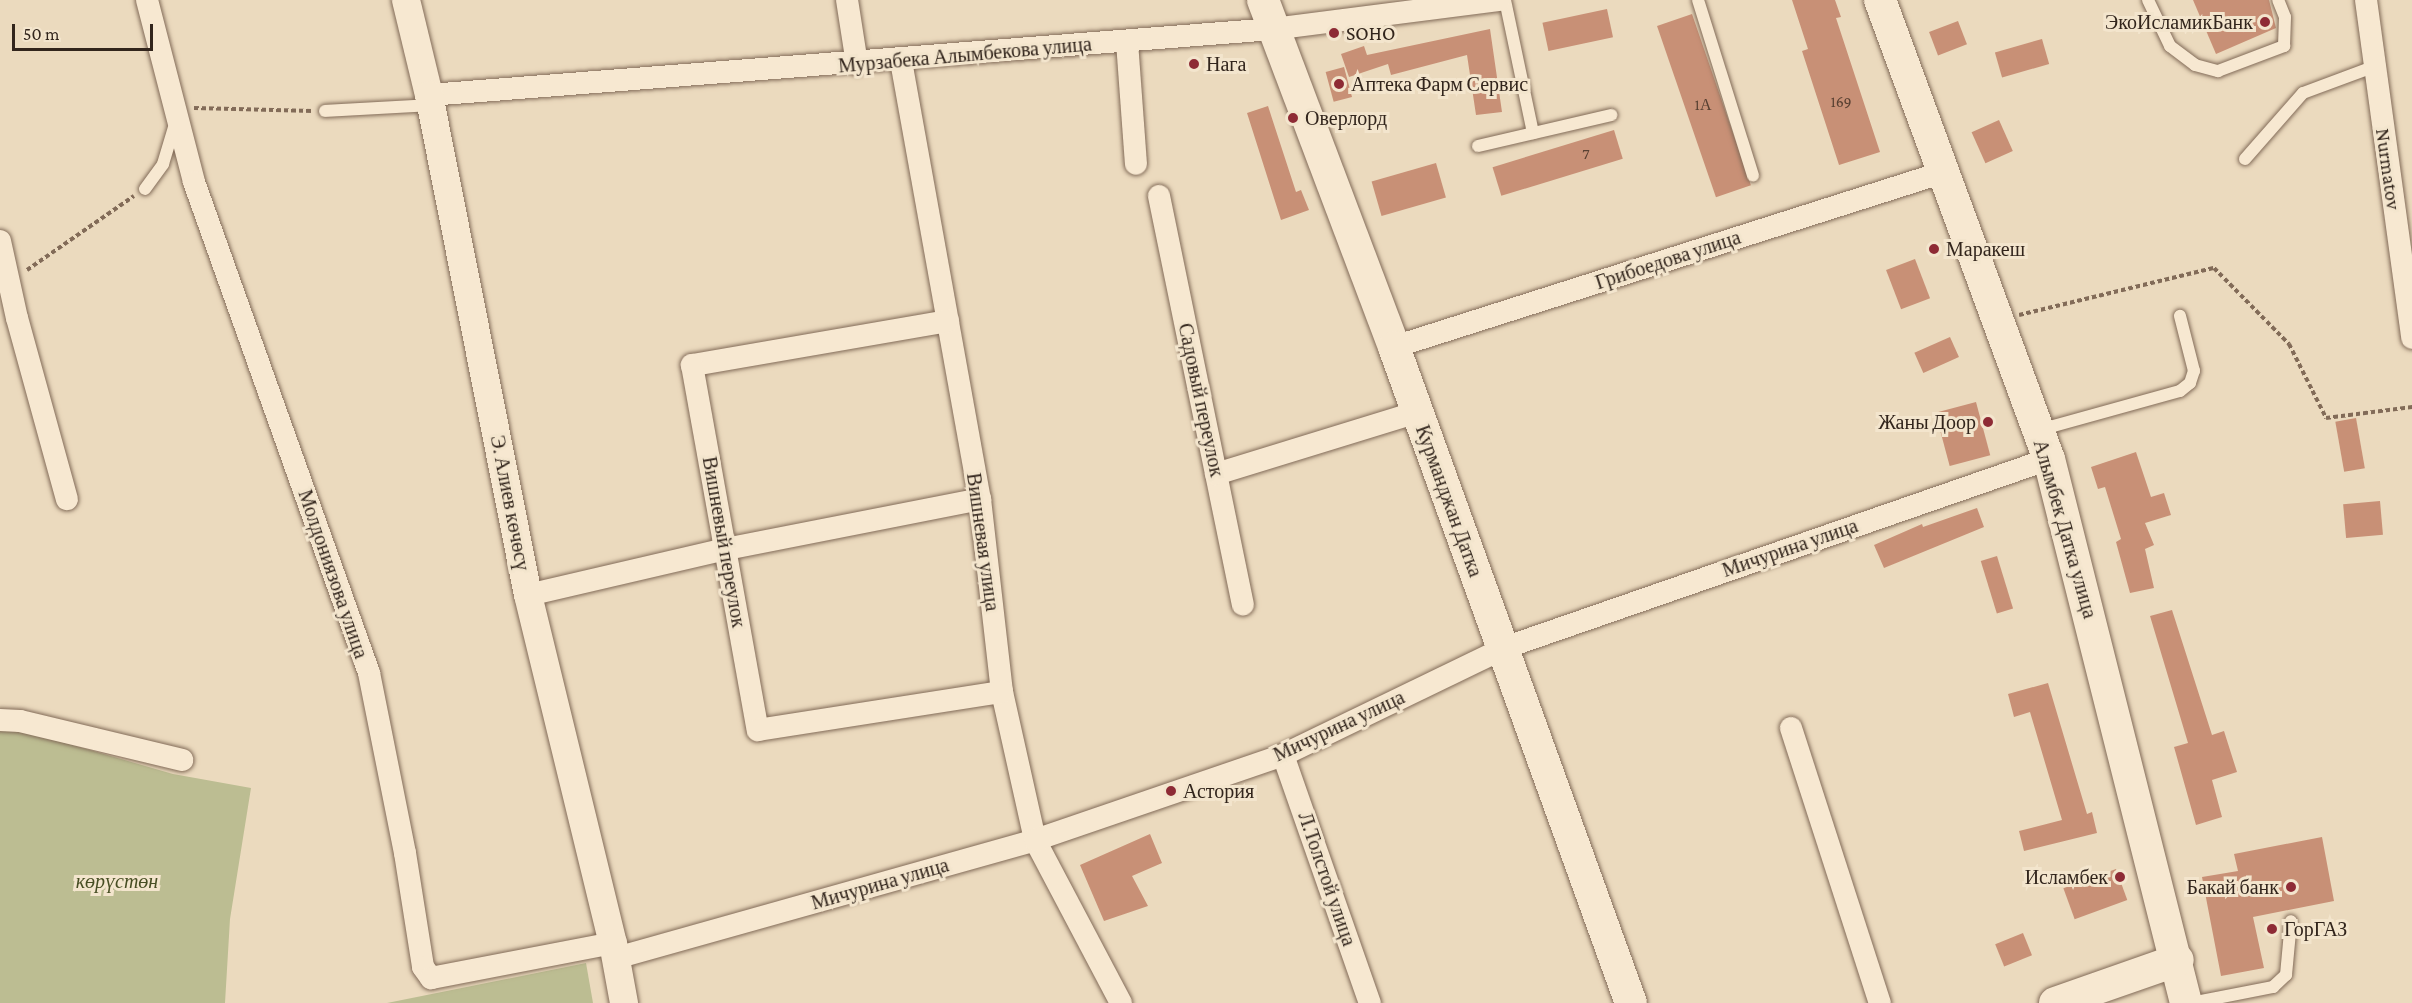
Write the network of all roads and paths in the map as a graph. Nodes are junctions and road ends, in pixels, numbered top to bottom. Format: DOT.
graph roads {
  1 [pos="147,0"];
  2 [pos="406,0"];
  3 [pos="847,0"];
  4 [pos="1263,0"];
  5 [pos="1499,0"];
  6 [pos="1504,0"];
  7 [pos="1698,0"];
  8 [pos="1880,0"];
  9 [pos="2148,0"];
  10 [pos="2278,0"];
  11 [pos="2366,0"];
  12 [pos="1273,29"];
  13 [pos="1127,42"];
  14 [pos="901,61"];
  15 [pos="857,64"];
  16 [pos="2373,68"];
  17 [pos="430,100"];
  18 [pos="326,111"];
  19 [pos="176,113"];
  20 [pos="1611,115"];
  21 [pos="1533,133"];
  22 [pos="1478,146"];
  23 [pos="2245,159"];
  24 [pos="1137,164"];
  25 [pos="1941,173"];
  26 [pos="1753,176"];
  27 [pos="145,189"];
  28 [pos="1159,196"];
  29 [pos="0,241"];
  30 [pos="9,282"];
  31 [pos="2180,316"];
  32 [pos="1996,320"];
  33 [pos="948,321"];
  34 [pos="8,323"];
  35 [pos="2412,338"];
  36 [pos="1394,347"];
  37 [pos="2412,407"];
  38 [pos="1417,412"];
  39 [pos="2038,430"];
  40 [pos="2049,459"];
  41 [pos="1216,474"];
  42 [pos="68,499"];
  43 [pos="980,499"];
  44 [pos="726,549"];
  45 [pos="528,595"];
  46 [pos="1243,604"];
  47 [pos="1503,648"];
  48 [pos="1002,692"];
  49 [pos="0,720"];
  50 [pos="1791,728"];
  51 [pos="1283,755"];
  52 [pos="182,760"];
  53 [pos="1035,840"];
  54 [pos="2291,921"];
  55 [pos="615,950"];
  56 [pos="2178,960"];
  57 [pos="624,1003"];
  58 [pos="1121,1003"];
  59 [pos="1370,1003"];
  60 [pos="1631,1003"];
  61 [pos="1880,1003"];
  62 [pos="2055,1003"];
  63 [pos="2188,1003"];
  1 -- 19 [label="street, Молдониязова улица"];
  2 -- 17 [label="street, Э. Алиев көчөсү"];
  3 -- 15 [label="street"];
  4 -- 12 [label="main road, Курманджан Датка"];
  5 -- 12 [label="street, Мурзабека Алымбекова улица"];
  6 -- 21 [label="lane"];
  7 -- 26 [label="lane"];
  8 -- 25 [label="main road, Алымбек Датка улица"];
  9 -- 10 [label="lane"];
  11 -- 16 [label="street, Nurmatov"];
  12 -- 13 [label="street, Мурзабека Алымбекова улица"];
  12 -- 36 [label="main road, Курманджан Датка"];
  13 -- 14 [label="street, Мурзабека Алымбекова улица"];
  13 -- 24 [label="street"];
  14 -- 15 [label="street, Мурзабека Алымбекова улица"];
  14 -- 33 [label="street, Вишневая улица"];
  15 -- 17 [label="street, Мурзабека Алымбекова улица"];
  16 -- 23 [label="lane"];
  16 -- 35 [label="street, Nurmatov"];
  17 -- 18 [label="lane"];
  17 -- 45 [label="street, Э. Алиев көчөсү"];
  18 -- 19 [label="path"];
  19 -- 27 [label="lane"];
  19 -- 55 [label="street, Молдониязова улица"];
  20 -- 21 [label="lane"];
  21 -- 22 [label="lane"];
  25 -- 32 [label="main road, Алымбек Датка улица"];
  25 -- 36 [label="street, Грибоедова улица"];
  27 -- 30 [label="path"];
  28 -- 41 [label="street, Садовый переулок"];
  29 -- 30 [label="street"];
  30 -- 34 [label="street"];
  31 -- 39 [label="lane"];
  32 -- 37 [label="path"];
  32 -- 39 [label="main road, Алымбек Датка улица"];
  33 -- 43 [label="street, Вишневая улица"];
  33 -- 44 [label="street, Вишневый переулок"];
  34 -- 42 [label="street"];
  36 -- 38 [label="main road, Курманджан Датка"];
  38 -- 41 [label="street"];
  38 -- 47 [label="main road, Курманджан Датка"];
  39 -- 40 [label="main road, Алымбек Датка улица"];
  40 -- 47 [label="street, Мичурина улица"];
  40 -- 56 [label="main road, Алымбек Датка улица"];
  41 -- 46 [label="street, Садовый переулок"];
  43 -- 44 [label="street"];
  43 -- 48 [label="street, Вишневая улица"];
  44 -- 45 [label="street"];
  44 -- 48 [label="street, Вишневый переулок"];
  45 -- 55 [label="street, Э. Алиев көчөсү"];
  47 -- 51 [label="street, Мичурина улица"];
  47 -- 60 [label="main road, Курманджан Датка"];
  48 -- 53 [label="street, Вишневая улица"];
  49 -- 52 [label="street"];
  50 -- 61 [label="street"];
  51 -- 53 [label="street, Мичурина улица"];
  51 -- 59 [label="street, Л.Толстой улица"];
  53 -- 55 [label="street, Мичурина улица"];
  53 -- 58 [label="street, Вишневая улица"];
  54 -- 63 [label="lane"];
  55 -- 57 [label="street, Э. Алиев көчөсү"];
  56 -- 62 [label="main road"];
  56 -- 63 [label="main road, Алымбек Датка улица"];
}
